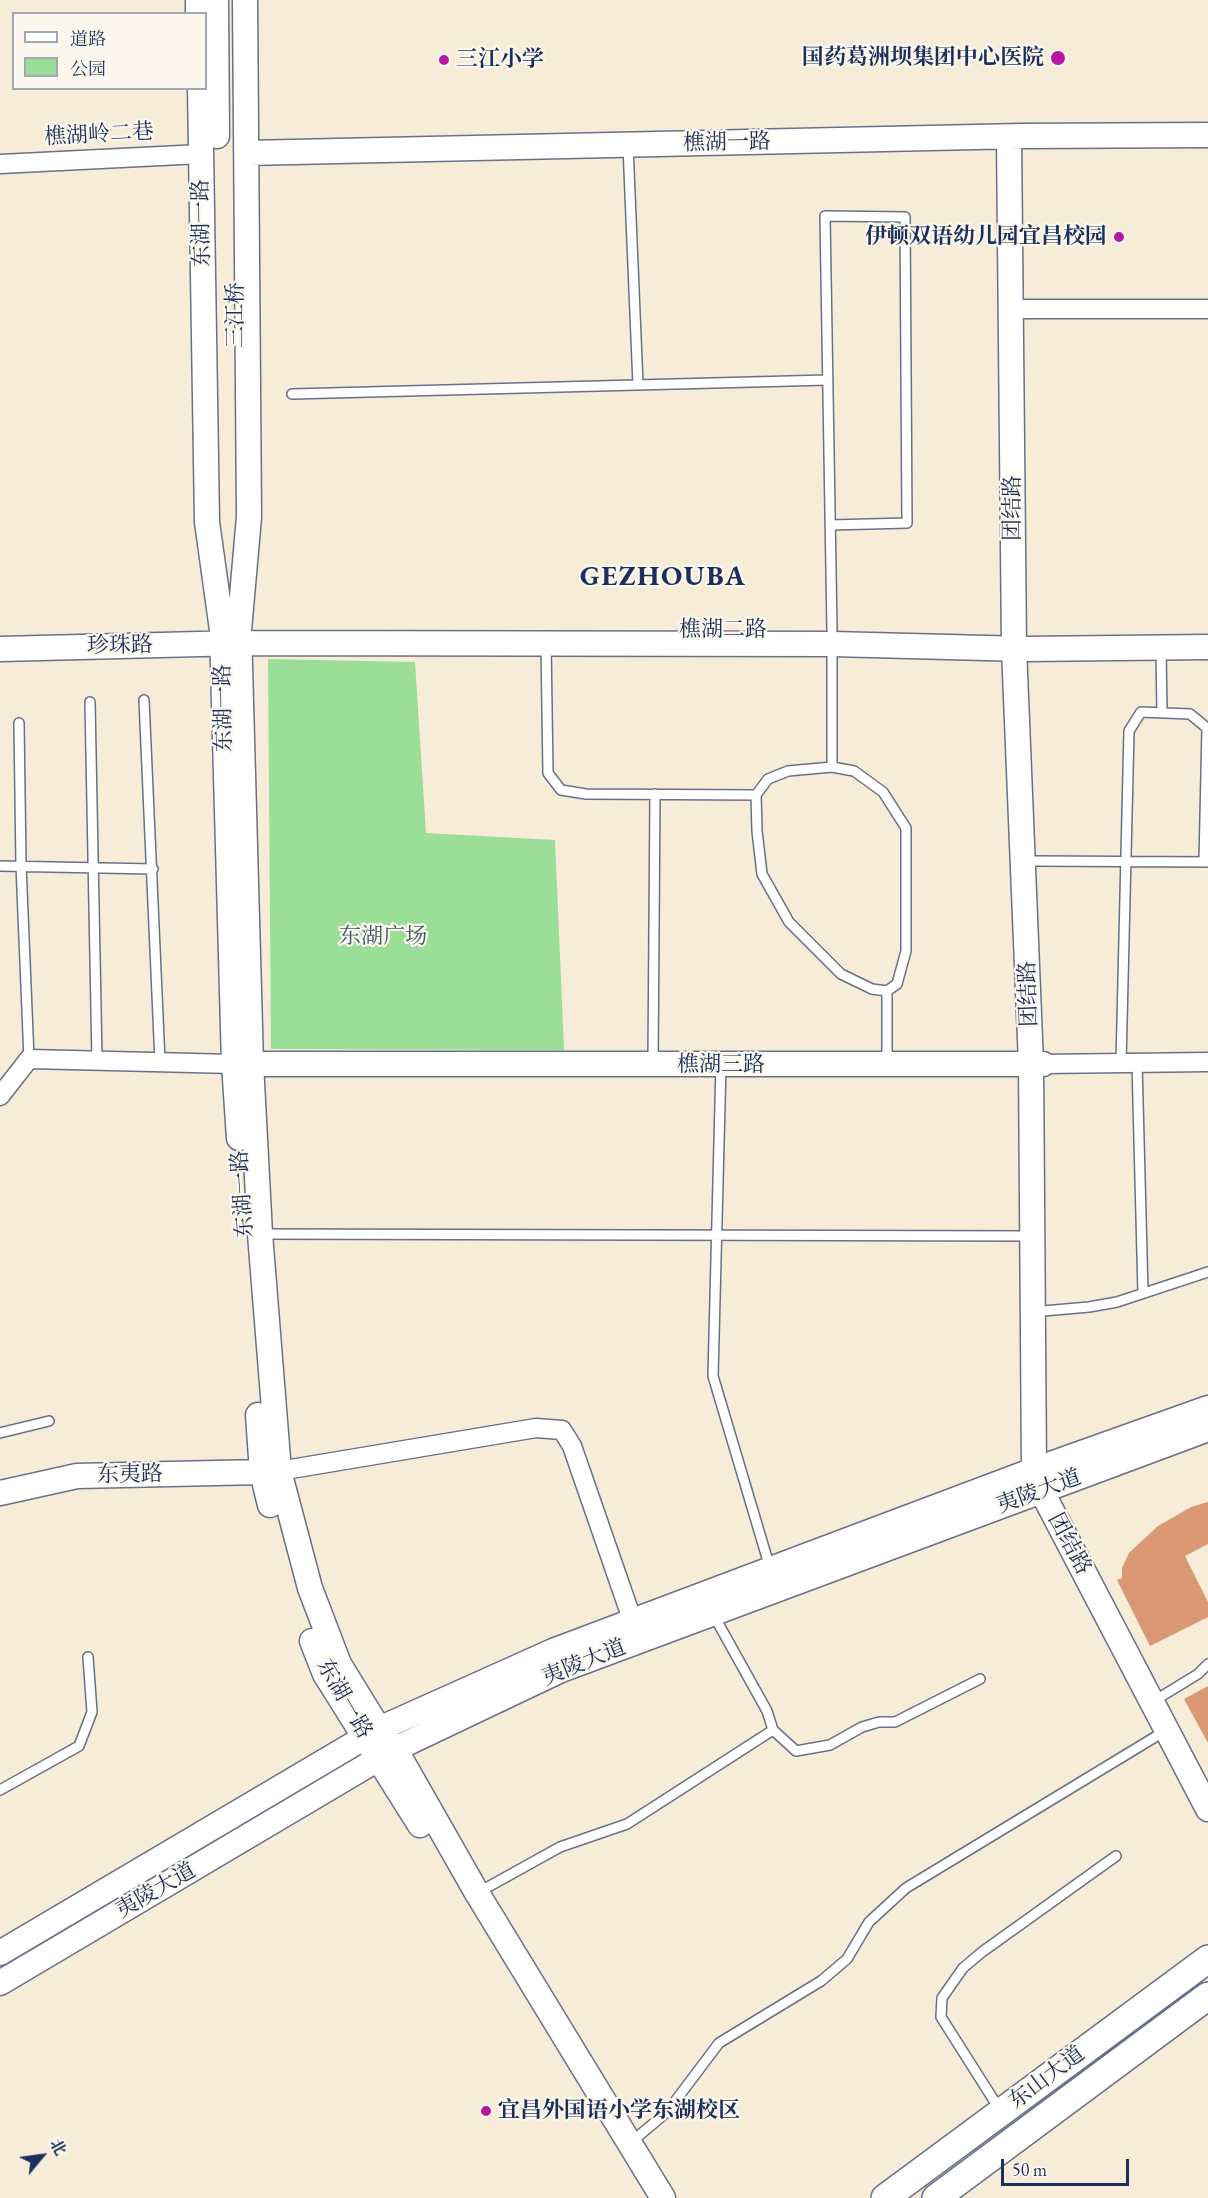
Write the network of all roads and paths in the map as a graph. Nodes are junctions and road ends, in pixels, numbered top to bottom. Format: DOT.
graph roads {
  1 [pos="216,0"];
  2 [pos="234,0"];
  3 [pos="245,0"];
  4 [pos="200,90"];
  5 [pos="1208,135"];
  6 [pos="1015,136"];
  7 [pos="628,146"];
  8 [pos="247,153"];
  9 [pos="201,154"];
  10 [pos="0,164"];
  11 [pos="1023,309"];
  12 [pos="1208,309"];
  13 [pos="828,381"];
  14 [pos="638,385"];
  15 [pos="292,394"];
  16 [pos="831,525"];
  17 [pos="1208,632"];
  18 [pos="0,633"];
  19 [pos="231,637"];
  20 [pos="832,637"];
  21 [pos="1019,641"];
  22 [pos="546,644"];
  23 [pos="1208,646"];
  24 [pos="1161,648"];
  25 [pos="0,649"];
  26 [pos="144,700"];
  27 [pos="90,702"];
  28 [pos="1162,713"];
  29 [pos="19,723"];
  30 [pos="832,767"];
  31 [pos="655,794"];
  32 [pos="756,795"];
  33 [pos="1035,861"];
  34 [pos="1126,862"];
  35 [pos="1206,862"];
  36 [pos="21,865"];
  37 [pos="0,866"];
  38 [pos="93,868"];
  39 [pos="153,869"];
  40 [pos="887,991"];
  41 [pos="28,1059"];
  42 [pos="97,1060"];
  43 [pos="160,1062"];
  44 [pos="1208,1062"];
  45 [pos="1129,1063"];
  46 [pos="242,1064"];
  47 [pos="1037,1064"];
  48 [pos="652,1065"];
  49 [pos="721,1065"];
  50 [pos="887,1065"];
  51 [pos="0,1096"];
  52 [pos="260,1234"];
  53 [pos="717,1236"];
  54 [pos="1033,1236"];
  55 [pos="1208,1272"];
  56 [pos="1143,1293"];
  57 [pos="1043,1311"];
  58 [pos="1208,1408"];
  59 [pos="49,1421"];
  60 [pos="1208,1429"];
  61 [pos="0,1433"];
  62 [pos="270,1471"];
  63 [pos="1043,1478"];
  64 [pos="0,1493"];
  65 [pos="770,1569"];
  66 [pos="713,1614"];
  67 [pos="633,1622"];
  68 [pos="88,1657"];
  69 [pos="1208,1664"];
  70 [pos="980,1679"];
  71 [pos="1162,1696"];
  72 [pos="773,1730"];
  73 [pos="1167,1730"];
  74 [pos="372,1733"];
  75 [pos="387,1754"];
  76 [pos="1208,1783"];
  77 [pos="0,1790"];
  78 [pos="1208,1809"];
  79 [pos="1116,1856"];
  80 [pos="477,1893"];
  81 [pos="0,1953"];
  82 [pos="1208,1959"];
  83 [pos="0,1983"];
  84 [pos="1208,1996"];
  85 [pos="1001,2112"];
  86 [pos="629,2144"];
  87 [pos="649,2198"];
  88 [pos="663,2198"];
  89 [pos="885,2198"];
  90 [pos="936,2198"];
  1 -- 19 [label="main road, 三江桥"];
  2 -- 19 [label="main road, 三江桥"];
  3 -- 8 [label="main road"];
  4 -- 9 [label="main road, 东湖一路"];
  5 -- 6 [label="main road, 樵湖一路"];
  6 -- 7 [label="main road, 樵湖一路"];
  6 -- 11 [label="main road, 团结路"];
  6 -- 21 [label="main road, 团结路"];
  7 -- 8 [label="main road, 樵湖一路"];
  7 -- 14 [label="lane"];
  8 -- 19 [label="main road"];
  9 -- 10 [label="street, 樵湖岭二巷"];
  9 -- 19 [label="main road, 东湖一路"];
  11 -- 12 [label="street"];
  11 -- 21 [label="main road, 团结路"];
  13 -- 14 [label="lane"];
  13 -- 16 [label="lane"];
  13 -- 16 [label="lane"];
  14 -- 15 [label="lane"];
  16 -- 20 [label="lane"];
  17 -- 21 [label="main road, 樵湖二路"];
  18 -- 19 [label="main road, 珍珠路"];
  19 -- 20 [label="main road, 樵湖二路"];
  19 -- 22 [label="main road, 樵湖二路"];
  19 -- 25 [label="main road, 珍珠路"];
  19 -- 46 [label="main road"];
  20 -- 21 [label="main road, 樵湖二路"];
  20 -- 22 [label="main road, 樵湖二路"];
  20 -- 30 [label="lane"];
  21 -- 24 [label="main road, 樵湖二路"];
  21 -- 33 [label="main road, 团结路"];
  21 -- 47 [label="main road, 团结路"];
  22 -- 31 [label="lane"];
  23 -- 24 [label="main road, 樵湖二路"];
  24 -- 28 [label="lane"];
  26 -- 39 [label="lane"];
  27 -- 38 [label="lane"];
  28 -- 34 [label="lane"];
  28 -- 35 [label="lane"];
  29 -- 36 [label="lane"];
  30 -- 32 [label="lane"];
  30 -- 40 [label="lane"];
  31 -- 32 [label="lane"];
  31 -- 48 [label="lane"];
  32 -- 40 [label="lane"];
  33 -- 34 [label="lane"];
  33 -- 47 [label="main road, 团结路"];
  34 -- 35 [label="lane"];
  34 -- 45 [label="lane"];
  36 -- 37 [label="lane"];
  36 -- 38 [label="lane"];
  36 -- 41 [label="lane"];
  38 -- 39 [label="lane"];
  38 -- 42 [label="lane"];
  39 -- 43 [label="lane"];
  40 -- 50 [label="lane"];
  41 -- 42 [label="street"];
  41 -- 51 [label="street"];
  42 -- 43 [label="street"];
  43 -- 46 [label="street"];
  44 -- 45 [label="street, 樵湖三路"];
  45 -- 47 [label="street, 樵湖三路"];
  45 -- 56 [label="lane"];
  46 -- 48 [label="main road, 樵湖三路"];
  46 -- 52 [label="main road"];
  46 -- 62 [label="main road, 东湖一路"];
  47 -- 50 [label="main road, 樵湖三路"];
  47 -- 54 [label="main road, 团结路"];
  47 -- 57 [label="main road, 团结路"];
  48 -- 49 [label="main road, 樵湖三路"];
  49 -- 50 [label="main road, 樵湖三路"];
  49 -- 53 [label="lane"];
  52 -- 53 [label="lane"];
  52 -- 62 [label="main road"];
  53 -- 54 [label="lane"];
  53 -- 65 [label="lane"];
  54 -- 63 [label="main road, 团结路"];
  55 -- 56 [label="lane"];
  56 -- 57 [label="lane"];
  57 -- 63 [label="main road, 团结路"];
  58 -- 63 [label="main road, 夷陵大道"];
  59 -- 61 [label="lane"];
  60 -- 63 [label="main road, 夷陵大道"];
  62 -- 64 [label="main road, 东夷路"];
  62 -- 67 [label="street"];
  62 -- 74 [label="main road"];
  63 -- 65 [label="main road, 夷陵大道"];
  63 -- 66 [label="main road, 夷陵大道"];
  63 -- 71 [label="main road, 团结路"];
  63 -- 73 [label="main road, 团结路"];
  65 -- 67 [label="main road, 夷陵大道"];
  66 -- 72 [label="lane"];
  66 -- 75 [label="main road, 夷陵大道"];
  67 -- 74 [label="main road, 夷陵大道"];
  68 -- 77 [label="lane"];
  69 -- 71 [label="lane"];
  70 -- 72 [label="lane"];
  71 -- 76 [label="main road, 团结路"];
  72 -- 80 [label="lane"];
  73 -- 78 [label="main road, 团结路"];
  73 -- 86 [label="lane"];
  74 -- 75 [label="main road"];
  74 -- 81 [label="main road, 夷陵大道"];
  75 -- 80 [label="main road"];
  75 -- 83 [label="main road, 夷陵大道"];
  75 -- 87 [label="main road, 东湖一路"];
  79 -- 85 [label="lane"];
  80 -- 86 [label="main road"];
  82 -- 85 [label="main road, 东山大道"];
  84 -- 90 [label="main road, 东山大道"];
  85 -- 89 [label="main road, 东山大道"];
  86 -- 88 [label="main road"];
}
